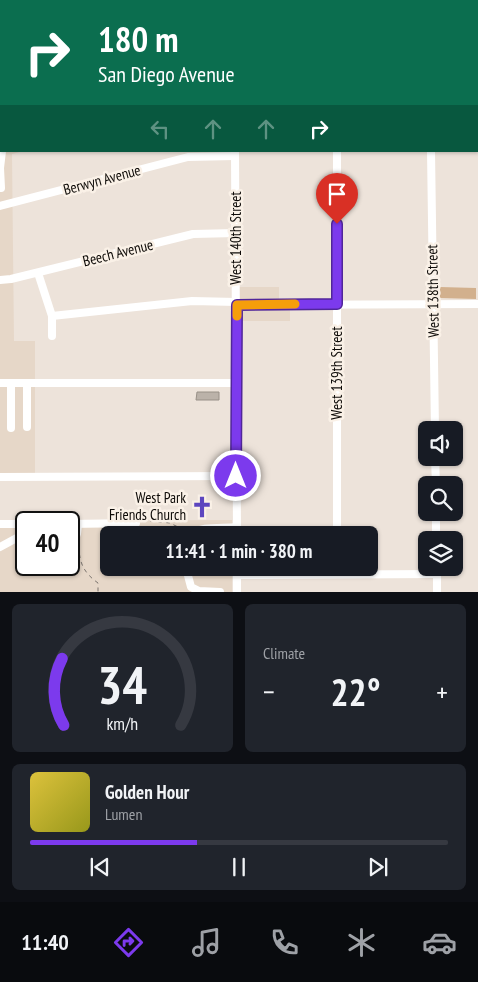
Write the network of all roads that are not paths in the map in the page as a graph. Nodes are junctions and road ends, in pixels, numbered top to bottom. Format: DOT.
graph roads {
  1 [pos="2,152"];
  2 [pos="337,152"];
  3 [pos="431,152"];
  4 [pos="236,154"];
  5 [pos="0,168"];
  6 [pos="0,188"];
  7 [pos="0,206"];
  8 [pos="236,233"];
  9 [pos="38,273"];
  10 [pos="0,280"];
  11 [pos="237,303"];
  12 [pos="433,303"];
  13 [pos="337,304"];
  14 [pos="478,304"];
  15 [pos="52,316"];
  16 [pos="52,336"];
  17 [pos="0,383"];
  18 [pos="11,383"];
  19 [pos="27,383"];
  20 [pos="237,383"];
  21 [pos="435,421"];
  22 [pos="27,427"];
  23 [pos="11,428"];
  24 [pos="236,476"];
  25 [pos="0,477"];
  26 [pos="136,523"];
  27 [pos="0,524"];
  28 [pos="15,524"];
  29 [pos="80,524"];
  30 [pos="237,526"];
  31 [pos="337,526"];
  32 [pos="15,540"];
  33 [pos="0,547"];
  34 [pos="378,571"];
  35 [pos="418,571"];
  36 [pos="188,576"];
  37 [pos="237,576"];
  38 [pos="437,576"];
  39 [pos="237,591"];
  40 [pos="221,592"];
  41 [pos="437,592"];
  1 -- 5 [label="street"];
  2 -- 13 [label="street, West 139th Street"];
  3 -- 12 [label="street, West 138th Street"];
  4 -- 7 [label="street, Berwyn Avenue"];
  4 -- 8 [label="street, West 140th Street"];
  5 -- 6 [label="street"];
  8 -- 9 [label="street, Beech Avenue"];
  8 -- 11 [label="street, West 140th Street"];
  9 -- 10 [label="street, Beech Avenue"];
  9 -- 15 [label="street"];
  11 -- 13 [label="street"];
  11 -- 15 [label="street"];
  11 -- 20 [label="street, West 140th Street"];
  12 -- 13 [label="street"];
  12 -- 14 [label="street"];
  12 -- 21 [label="street, West 138th Street"];
  13 -- 31 [label="street, West 139th Street"];
  15 -- 16 [label="street"];
  17 -- 18 [label="street"];
  18 -- 19 [label="street"];
  18 -- 23 [label="street"];
  19 -- 20 [label="street"];
  19 -- 22 [label="street"];
  20 -- 24 [label="street, West 140th Street"];
  24 -- 25 [label="street"];
  24 -- 30 [label="street, West 140th Street"];
  26 -- 29 [label="street"];
  27 -- 28 [label="street"];
  32 -- 33 [label="street"];
  34 -- 35 [label="street"];
  36 -- 40 [label="street"];
  37 -- 39 [label="street"];
  38 -- 41 [label="street"];
  39 -- 40 [label="street"];
}
